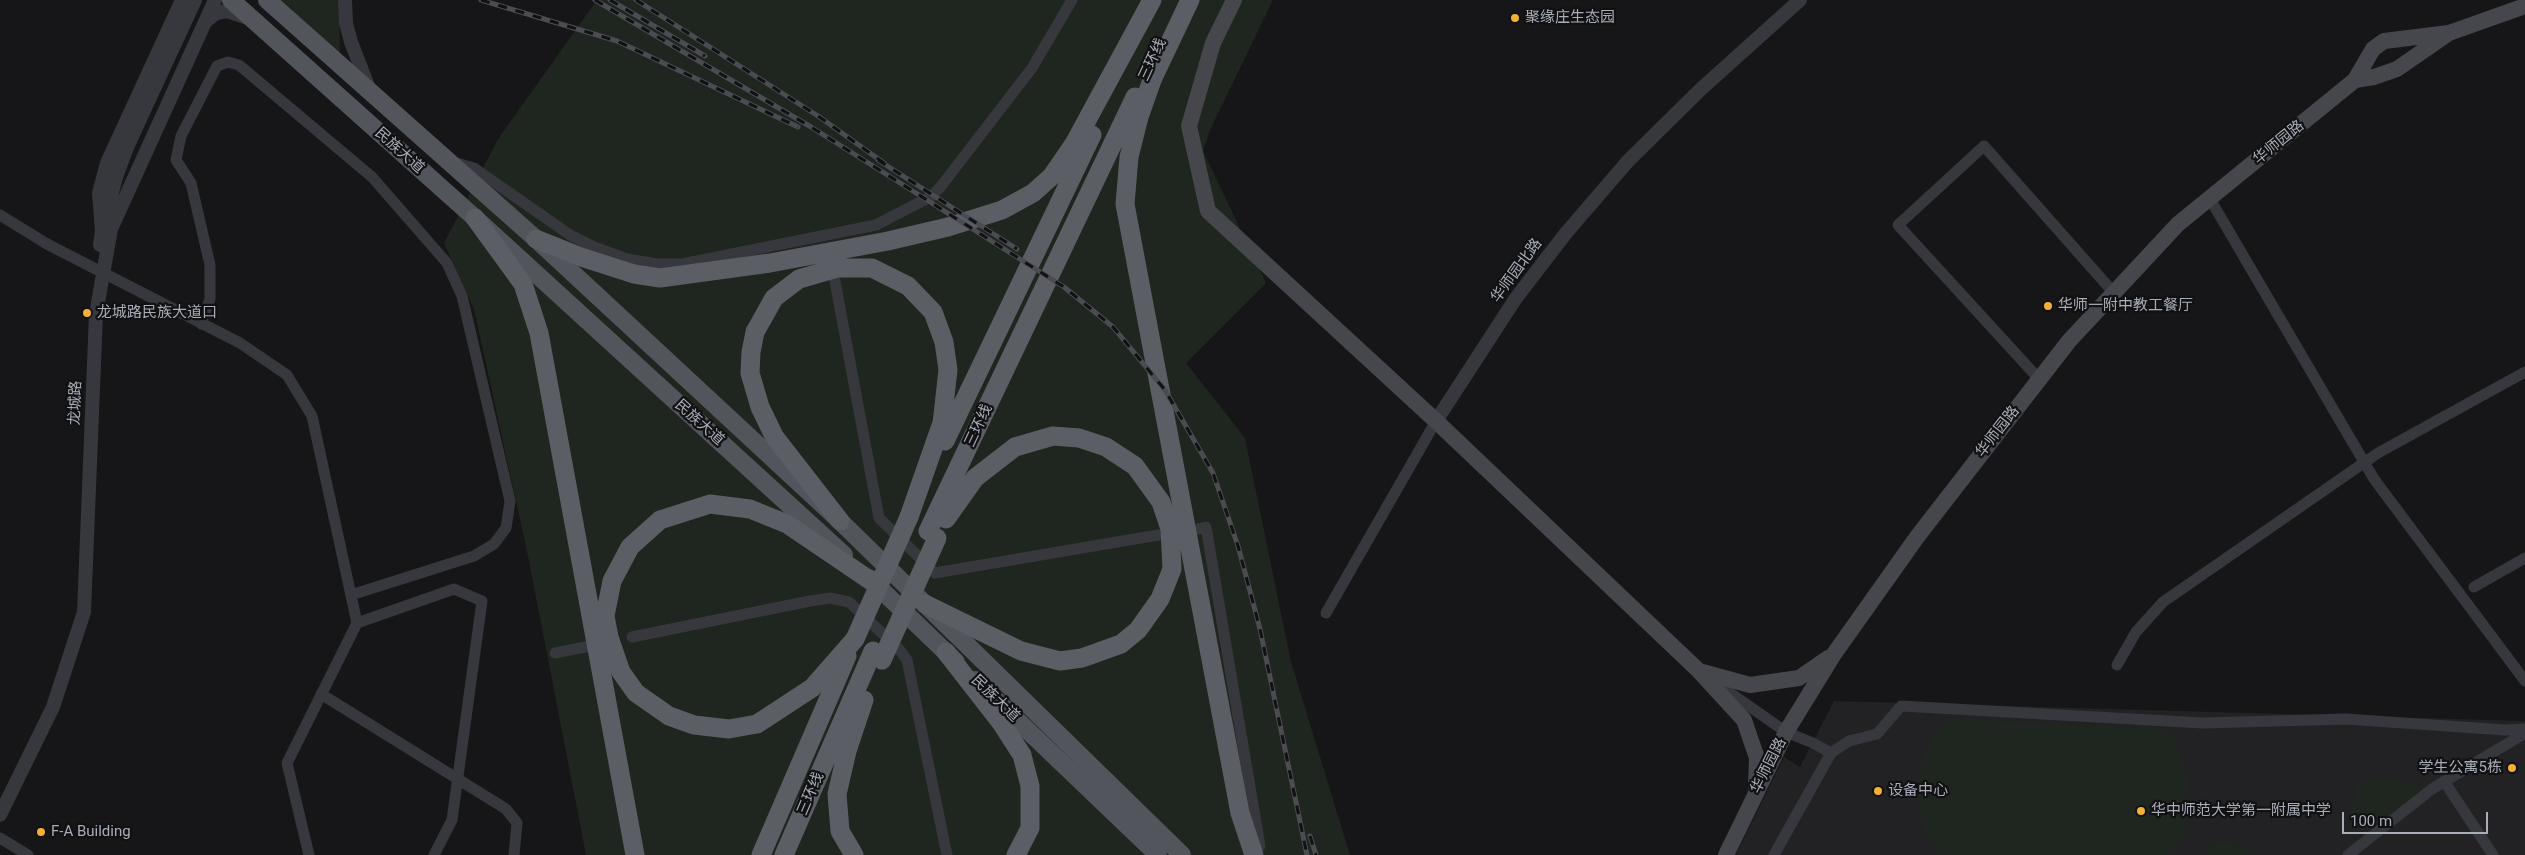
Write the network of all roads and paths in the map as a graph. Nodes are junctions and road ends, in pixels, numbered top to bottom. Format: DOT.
graph roads {
  1 [pos="214,0"];
  2 [pos="231,0"];
  3 [pos="267,0"];
  4 [pos="345,0"];
  5 [pos="1072,0"];
  6 [pos="1152,0"];
  7 [pos="1157,0"];
  8 [pos="1181,0"];
  9 [pos="1190,0"];
  10 [pos="1234,0"];
  11 [pos="1800,0"];
  12 [pos="181,1"];
  13 [pos="197,2"];
  14 [pos="2525,6"];
  15 [pos="251,19"];
  16 [pos="201,27"];
  17 [pos="2449,33"];
  18 [pos="1152,80"];
  19 [pos="2355,80"];
  20 [pos="371,92"];
  21 [pos="449,161"];
  22 [pos="2210,199"];
  23 [pos="0,215"];
  24 [pos="475,218"];
  25 [pos="107,230"];
  26 [pos="536,239"];
  27 [pos="100,270"];
  28 [pos="834,276"];
  29 [pos="2114,293"];
  30 [pos="201,324"];
  31 [pos="2525,372"];
  32 [pos="2038,379"];
  33 [pos="1436,421"];
  34 [pos="2363,463"];
  35 [pos="909,517"];
  36 [pos="946,519"];
  37 [pos="840,521"];
  38 [pos="1194,530"];
  39 [pos="933,534"];
  40 [pos="1164,534"];
  41 [pos="2525,558"];
  42 [pos="874,582"];
  43 [pos="2474,587"];
  44 [pos="350,595"];
  45 [pos="925,604"];
  46 [pos="1326,614"];
  47 [pos="356,622"];
  48 [pos="632,637"];
  49 [pos="855,639"];
  50 [pos="590,646"];
  51 [pos="946,652"];
  52 [pos="554,653"];
  53 [pos="1834,654"];
  54 [pos="877,655"];
  55 [pos="2117,665"];
  56 [pos="1699,671"];
  57 [pos="2525,681"];
  58 [pos="321,694"];
  59 [pos="864,700"];
  60 [pos="2525,729"];
  61 [pos="1786,732"];
  62 [pos="2525,734"];
  63 [pos="1830,753"];
  64 [pos="458,779"];
  65 [pos="2444,781"];
  66 [pos="1756,793"];
  67 [pos="0,794"];
  68 [pos="0,814"];
  69 [pos="0,838"];
  70 [pos="28,855"];
  71 [pos="309,855"];
  72 [pos="434,855"];
  73 [pos="514,855"];
  74 [pos="635,855"];
  75 [pos="761,855"];
  76 [pos="784,855"];
  77 [pos="796,855"];
  78 [pos="854,855"];
  79 [pos="947,855"];
  80 [pos="1016,855"];
  81 [pos="1158,855"];
  82 [pos="1182,855"];
  83 [pos="1254,855"];
  84 [pos="1263,855"];
  85 [pos="1726,855"];
  86 [pos="1774,855"];
  87 [pos="2348,855"];
  88 [pos="2493,855"];
  1 -- 16 [label="street, 龙城路"];
  2 -- 15 [label="main road, 民族大道"];
  3 -- 20 [label="main road, 民族大道"];
  4 -- 20 [label="street"];
  5 -- 21 [label="street"];
  6 -- 26 [label="highway"];
  7 -- 35 [label="highway, 三环线"];
  8 -- 39 [label="highway, 三环线"];
  9 -- 18 [label="highway"];
  10 -- 33 [label="main road"];
  11 -- 33 [label="street, 华师园北路"];
  12 -- 25 [label="street, 龙城路"];
  13 -- 25 [label="street"];
  14 -- 17 [label="main road"];
  15 -- 16 [label="street"];
  15 -- 24 [label="main road, 民族大道"];
  16 -- 25 [label="street, 龙城路"];
  17 -- 19 [label="main road"];
  17 -- 19 [label="main road"];
  18 -- 36 [label="highway"];
  18 -- 83 [label="highway"];
  19 -- 22 [label="main road, 华师园路"];
  20 -- 21 [label="main road, 民族大道"];
  21 -- 26 [label="main road, 民族大道"];
  22 -- 29 [label="main road, 华师园路"];
  22 -- 34 [label="street"];
  23 -- 27 [label="street"];
  24 -- 42 [label="main road, 民族大道"];
  24 -- 74 [label="highway"];
  25 -- 27 [label="street, 龙城路"];
  26 -- 37 [label="main road, 民族大道"];
  27 -- 30 [label="street"];
  27 -- 67 [label="street, 龙城路"];
  27 -- 68 [label="street, 龙城路"];
  28 -- 40 [label="street"];
  29 -- 32 [label="main road, 华师园路"];
  29 -- 32 [label="street"];
  30 -- 44 [label="street"];
  30 -- 44 [label="street"];
  31 -- 34 [label="street"];
  32 -- 53 [label="main road, 华师园路"];
  33 -- 46 [label="street, 华师园北路"];
  33 -- 56 [label="main road"];
  34 -- 55 [label="street"];
  34 -- 57 [label="street"];
  35 -- 37 [label="highway"];
  35 -- 49 [label="highway, 三环线, bridge"];
  36 -- 39 [label="highway"];
  36 -- 45 [label="highway"];
  37 -- 45 [label="main road, 民族大道"];
  38 -- 84 [label="street"];
  39 -- 54 [label="highway, 三环线"];
  41 -- 43 [label="street"];
  42 -- 49 [label="highway"];
  42 -- 51 [label="main road, 民族大道"];
  44 -- 47 [label="street"];
  45 -- 82 [label="main road, 民族大道"];
  47 -- 58 [label="street"];
  47 -- 64 [label="street"];
  48 -- 79 [label="street"];
  49 -- 75 [label="highway, 三环线"];
  50 -- 52 [label="street"];
  51 -- 80 [label="highway"];
  51 -- 81 [label="main road, 民族大道"];
  53 -- 56 [label="main road"];
  53 -- 61 [label="main road, 华师园路"];
  54 -- 59 [label="highway"];
  54 -- 76 [label="highway, 三环线"];
  56 -- 61 [label="street"];
  56 -- 66 [label="main road"];
  58 -- 64 [label="street"];
  58 -- 71 [label="street"];
  59 -- 77 [label="highway"];
  59 -- 78 [label="highway"];
  60 -- 63 [label="street"];
  61 -- 63 [label="street"];
  61 -- 66 [label="main road, 华师园路"];
  62 -- 65 [label="street"];
  63 -- 86 [label="street"];
  64 -- 72 [label="street"];
  64 -- 73 [label="street"];
  65 -- 87 [label="street"];
  65 -- 88 [label="street"];
  66 -- 85 [label="main road, 华师园路"];
  69 -- 70 [label="street"];
}
